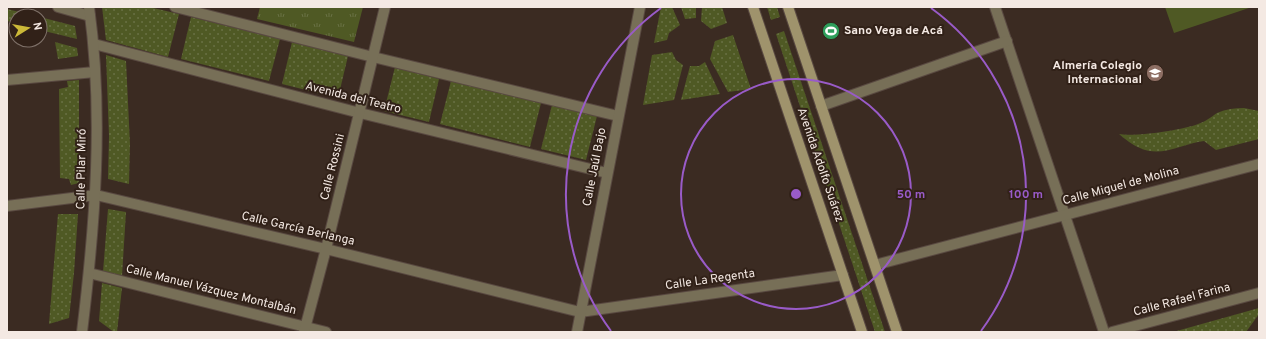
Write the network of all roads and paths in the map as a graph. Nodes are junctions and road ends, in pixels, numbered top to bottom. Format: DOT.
graph roads {
  1 [pos="58,7"];
  2 [pos="175,7"];
  3 [pos="385,7"];
  4 [pos="640,7"];
  5 [pos="752,7"];
  6 [pos="788,7"];
  7 [pos="995,7"];
  8 [pos="90,12"];
  9 [pos="1007,41"];
  10 [pos="94,44"];
  11 [pos="373,57"];
  12 [pos="96,72"];
  13 [pos="7,80"];
  14 [pos="821,106"];
  15 [pos="360,113"];
  16 [pos="618,116"];
  17 [pos="1259,164"];
  18 [pos="608,173"];
  19 [pos="96,195"];
  20 [pos="7,206"];
  21 [pos="1064,215"];
  22 [pos="326,249"];
  23 [pos="875,265"];
  24 [pos="89,273"];
  25 [pos="843,275"];
  26 [pos="1259,293"];
  27 [pos="580,312"];
  28 [pos="304,329"];
  29 [pos="82,332"];
  30 [pos="326,332"];
  31 [pos="577,332"];
  32 [pos="862,332"];
  33 [pos="897,332"];
  34 [pos="1104,332"];
  35 [pos="1112,332"];
  1 -- 8 [label="street"];
  2 -- 11 [label="street"];
  3 -- 11 [label="street, Calle Rossini"];
  4 -- 16 [label="street, Calle Jaúl Bajo"];
  5 -- 25 [label="street, Avenida Adolfo Suárez"];
  6 -- 14 [label="street, Avenida Adolfo Suárez"];
  7 -- 9 [label="street"];
  8 -- 10 [label="street, Calle Pilar Miró"];
  9 -- 14 [label="street"];
  9 -- 21 [label="street"];
  10 -- 12 [label="street, Calle Pilar Miró"];
  10 -- 15 [label="street, Avenida del Teatro"];
  11 -- 15 [label="street, Calle Rossini"];
  11 -- 16 [label="street"];
  12 -- 13 [label="street"];
  12 -- 19 [label="street, Calle Pilar Miró"];
  14 -- 23 [label="street, Avenida Adolfo Suárez"];
  15 -- 18 [label="street, Avenida del Teatro"];
  15 -- 22 [label="street, Calle Rossini"];
  16 -- 18 [label="street, Calle Jaúl Bajo"];
  17 -- 21 [label="street, Calle Miguel de Molina"];
  18 -- 27 [label="street, Calle Jaúl Bajo"];
  19 -- 20 [label="street, Calle García Berlanga"];
  19 -- 22 [label="street, Calle García Berlanga"];
  19 -- 24 [label="street, Calle Pilar Miró"];
  21 -- 23 [label="street, Calle Miguel de Molina"];
  21 -- 34 [label="street"];
  22 -- 27 [label="street, Calle García Berlanga"];
  22 -- 28 [label="street, Calle Rossini"];
  23 -- 33 [label="street, Avenida Adolfo Suárez"];
  24 -- 28 [label="street, Calle Manuel Vázquez Montalbán"];
  24 -- 29 [label="street, Calle Pilar Miró"];
  25 -- 27 [label="street, Calle La Regenta"];
  25 -- 32 [label="street, Avenida Adolfo Suárez"];
  26 -- 35 [label="street, Calle Rafael Farina"];
  27 -- 31 [label="street, Calle Jaúl Bajo"];
  28 -- 30 [label="street, Calle Manuel Vázquez Montalbán"];
}
